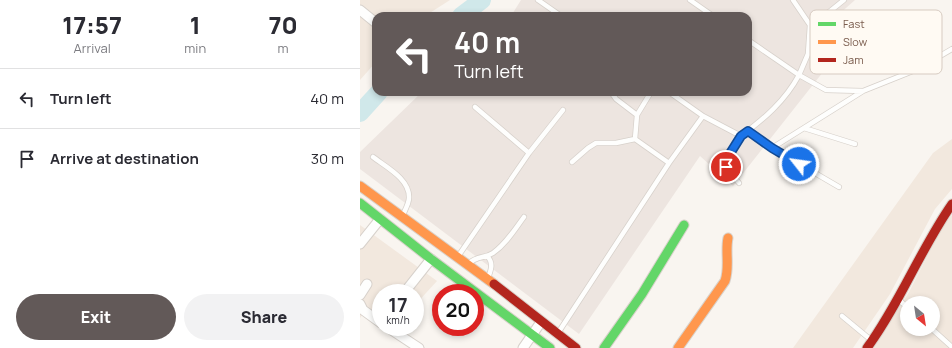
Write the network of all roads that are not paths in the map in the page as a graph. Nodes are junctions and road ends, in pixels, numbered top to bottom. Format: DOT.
graph roads {
  1 [pos="538,0"];
  2 [pos="690,0"];
  3 [pos="793,0"];
  4 [pos="844,0"];
  5 [pos="360,10"];
  6 [pos="832,10"];
  7 [pos="555,12"];
  8 [pos="707,12"];
  9 [pos="372,20"];
  10 [pos="810,25"];
  11 [pos="752,43"];
  12 [pos="952,49"];
  13 [pos="942,55"];
  14 [pos="906,74"];
  15 [pos="798,75"];
  16 [pos="863,92"];
  17 [pos="614,96"];
  18 [pos="649,96"];
  19 [pos="674,96"];
  20 [pos="475,107"];
  21 [pos="563,110"];
  22 [pos="637,115"];
  23 [pos="702,116"];
  24 [pos="804,128"];
  25 [pos="748,131"];
  26 [pos="741,136"];
  27 [pos="635,139"];
  28 [pos="855,144"];
  29 [pos="772,148"];
  30 [pos="529,153"];
  31 [pos="373,157"];
  32 [pos="572,162"];
  33 [pos="669,163"];
  34 [pos="740,183"];
  35 [pos="839,187"];
  36 [pos="364,188"];
  37 [pos="360,203"];
  38 [pos="952,204"];
  39 [pos="403,217"];
  40 [pos="524,217"];
  41 [pos="380,219"];
  42 [pos="684,225"];
  43 [pos="728,238"];
  44 [pos="360,244"];
  45 [pos="487,256"];
  46 [pos="457,258"];
  47 [pos="431,259"];
  48 [pos="467,265"];
  49 [pos="487,279"];
  50 [pos="367,284"];
  51 [pos="411,284"];
  52 [pos="360,296"];
  53 [pos="898,299"];
  54 [pos="360,304"];
  55 [pos="842,316"];
  56 [pos="372,317"];
  57 [pos="541,322"];
  58 [pos="557,334"];
  59 [pos="532,335"];
  60 [pos="401,336"];
  61 [pos="940,336"];
  62 [pos="870,345"];
  63 [pos="952,347"];
  64 [pos="419,348"];
  65 [pos="523,348"];
  66 [pos="550,348"];
  67 [pos="576,348"];
  68 [pos="604,348"];
  69 [pos="678,348"];
  1 -- 7 [label="lane"];
  2 -- 8 [label="lane"];
  3 -- 10 [label="lane"];
  4 -- 6 [label="lane"];
  5 -- 9 [label="street"];
  10 -- 15 [label="lane"];
  11 -- 15 [label="lane"];
  12 -- 13 [label="lane"];
  14 -- 16 [label="lane"];
  15 -- 16 [label="lane"];
  15 -- 25 [label="lane"];
  16 -- 24 [label="lane"];
  17 -- 22 [label="lane"];
  18 -- 22 [label="lane"];
  19 -- 23 [label="lane"];
  20 -- 30 [label="lane"];
  21 -- 30 [label="lane"];
  22 -- 27 [label="lane"];
  23 -- 26 [label="lane"];
  23 -- 33 [label="lane"];
  24 -- 28 [label="lane"];
  24 -- 29 [label="lane"];
  25 -- 26 [label="lane"];
  25 -- 29 [label="lane"];
  26 -- 34 [label="lane"];
  27 -- 32 [label="lane"];
  27 -- 33 [label="lane"];
  29 -- 35 [label="lane"];
  30 -- 46 [label="lane"];
  31 -- 39 [label="lane"];
  33 -- 58 [label="lane"];
  36 -- 39 [label="main road"];
  37 -- 41 [label="main road"];
  38 -- 53 [label="main road"];
  39 -- 46 [label="main road"];
  40 -- 45 [label="lane"];
  41 -- 44 [label="street"];
  41 -- 47 [label="main road"];
  42 -- 68 [label="main road"];
  43 -- 69 [label="main road"];
  45 -- 48 [label="lane"];
  45 -- 49 [label="lane"];
  46 -- 48 [label="main road"];
  47 -- 51 [label="street"];
  47 -- 59 [label="main road"];
  48 -- 49 [label="main road"];
  49 -- 57 [label="main road"];
  50 -- 52 [label="street"];
  53 -- 62 [label="main road"];
  54 -- 56 [label="street"];
  55 -- 62 [label="lane"];
  57 -- 58 [label="main road"];
  57 -- 59 [label="street"];
  58 -- 67 [label="main road"];
  59 -- 65 [label="street"];
  59 -- 66 [label="main road"];
  60 -- 64 [label="street"];
  61 -- 63 [label="lane"];
}
